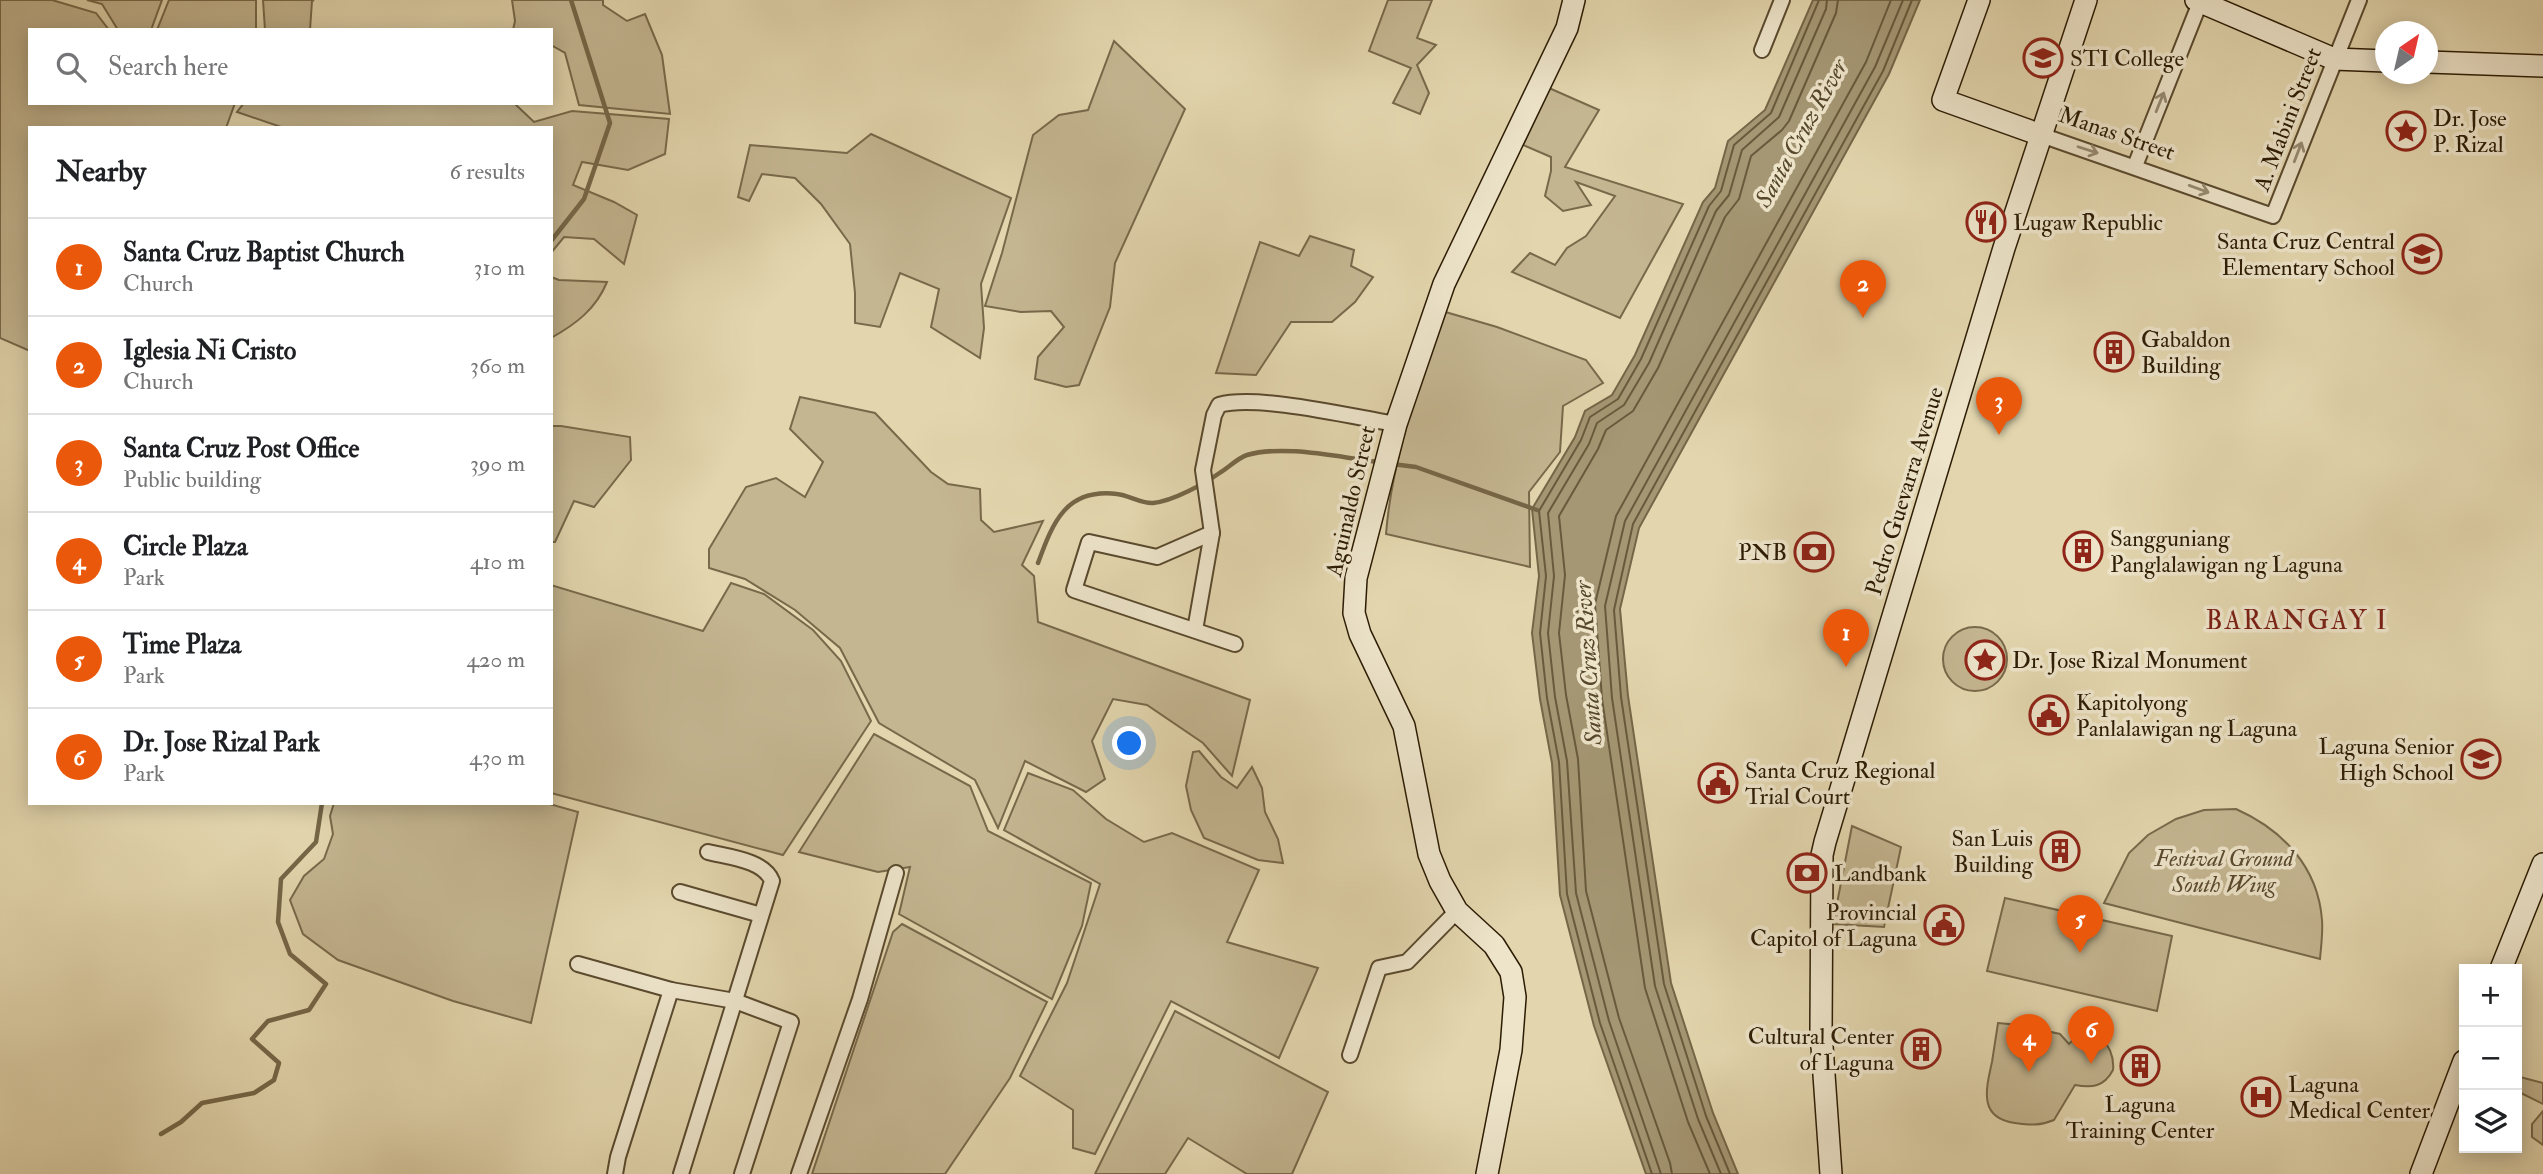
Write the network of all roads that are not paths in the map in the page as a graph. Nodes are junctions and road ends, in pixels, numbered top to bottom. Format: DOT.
graph roads {
  1 [pos="1574,0"];
  2 [pos="1782,0"];
  3 [pos="1979,0"];
  4 [pos="2086,0"];
  5 [pos="2358,0"];
  6 [pos="2199,1"];
  7 [pos="1762,50"];
  8 [pos="2334,59"];
  9 [pos="2375,61"];
  10 [pos="2438,62"];
  11 [pos="2543,66"];
  12 [pos="2041,135"];
  13 [pos="2135,166"];
  14 [pos="2273,216"];
  15 [pos="1395,424"];
  16 [pos="1212,533"];
  17 [pos="1195,630"];
  18 [pos="1236,644"];
  19 [pos="708,852"];
  20 [pos="2543,864"];
  21 [pos="897,873"];
  22 [pos="2538,888"];
  23 [pos="680,892"];
  24 [pos="1457,911"];
  25 [pos="761,915"];
  26 [pos="578,964"];
  27 [pos="2503,964"];
  28 [pos="671,990"];
  29 [pos="735,1001"];
  30 [pos="1350,1055"];
  31 [pos="2459,1074"];
  32 [pos="615,1174"];
  33 [pos="681,1174"];
  34 [pos="742,1174"];
  35 [pos="799,1174"];
  36 [pos="1487,1174"];
  37 [pos="1831,1174"];
  38 [pos="2421,1174"];
  1 -- 15 [label="street, Aguinaldo Street"];
  2 -- 7 [label="street"];
  3 -- 12 [label="street, Manas Street"];
  4 -- 12 [label="street, Pedro Guevarra Avenue"];
  5 -- 8 [label="street, A. Mabini Street"];
  6 -- 8 [label="street"];
  13 -- 6 [label="street, one-way"];
  8 -- 9 [label="street"];
  14 -- 8 [label="street, A. Mabini Street, one-way"];
  10 -- 11 [label="street"];
  12 -- 13 [label="street, Manas Street, one-way"];
  12 -- 37 [label="street, Pedro Guevarra Avenue"];
  13 -- 14 [label="street, Manas Street, one-way"];
  15 -- 16 [label="street"];
  15 -- 24 [label="street, Aguinaldo Street"];
  16 -- 17 [label="street"];
  16 -- 17 [label="street"];
  17 -- 18 [label="street"];
  19 -- 25 [label="street"];
  20 -- 22 [label="street"];
  21 -- 35 [label="street"];
  22 -- 27 [label="street"];
  23 -- 25 [label="street"];
  24 -- 30 [label="street"];
  24 -- 36 [label="street, Aguinaldo Street"];
  25 -- 29 [label="street"];
  26 -- 28 [label="street"];
  28 -- 29 [label="street"];
  28 -- 32 [label="street"];
  29 -- 33 [label="street"];
  29 -- 34 [label="street"];
  31 -- 38 [label="street"];
}
